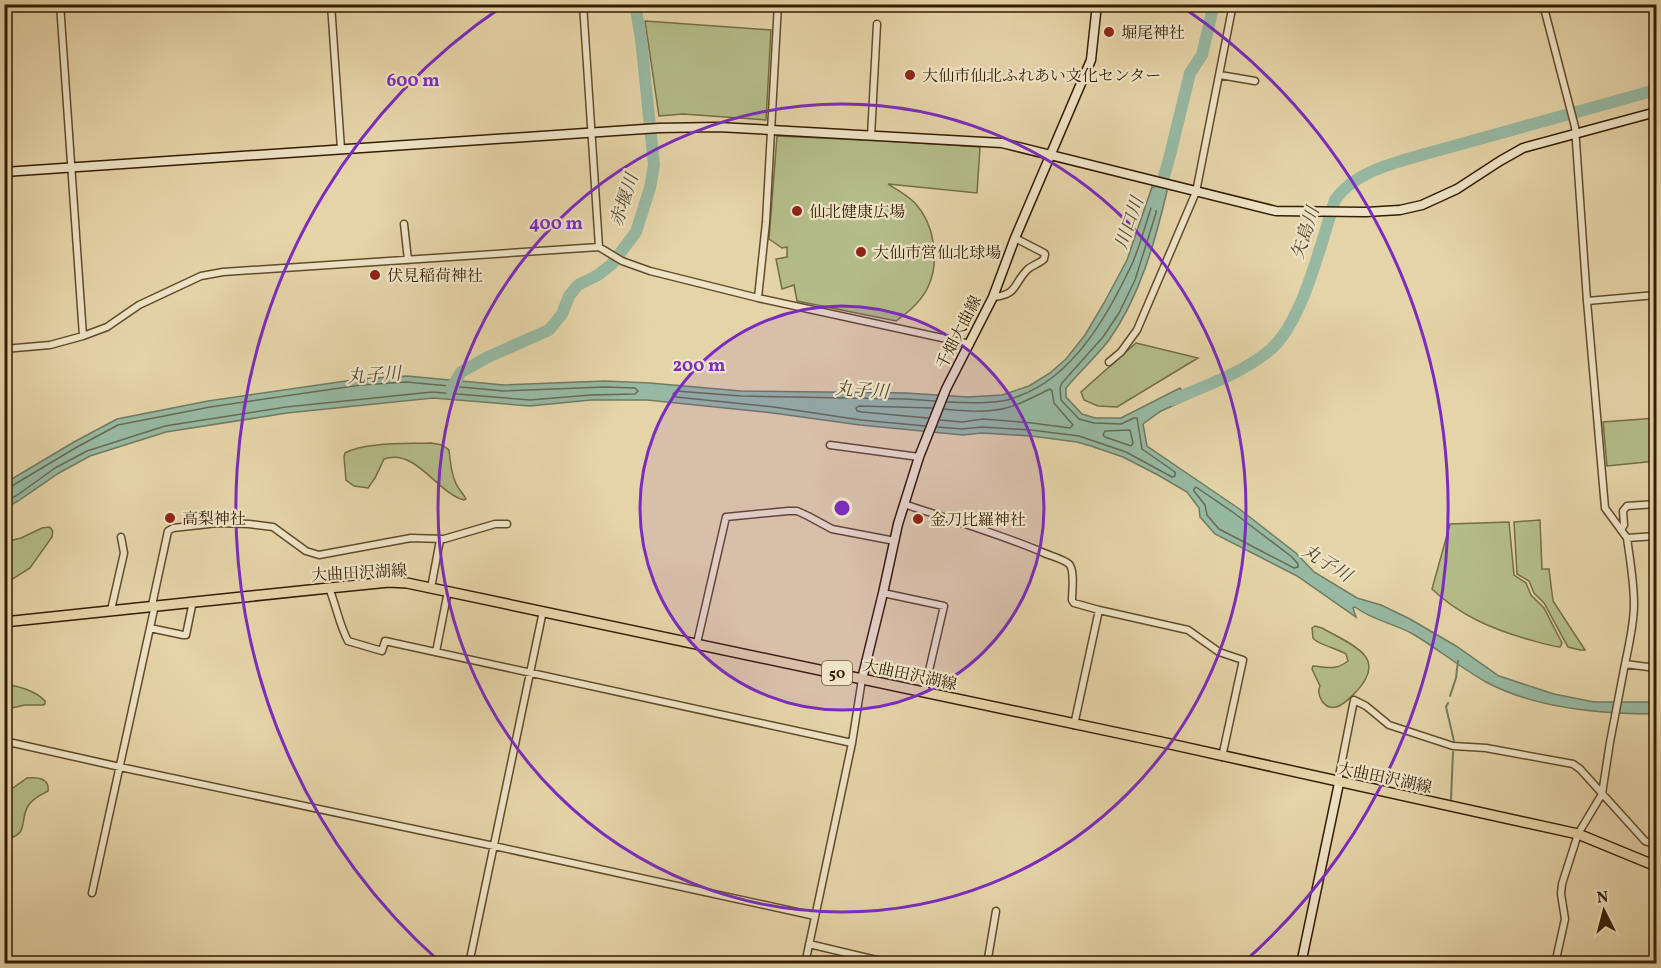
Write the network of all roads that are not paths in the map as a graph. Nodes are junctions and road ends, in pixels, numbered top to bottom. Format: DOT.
graph roads {
  1 [pos="60,4"];
  2 [pos="331,4"];
  3 [pos="583,4"];
  4 [pos="778,4"];
  5 [pos="1097,4"];
  6 [pos="1233,4"];
  7 [pos="1543,4"];
  8 [pos="877,24"];
  9 [pos="1220,75"];
  10 [pos="1255,81"];
  11 [pos="1656,112"];
  12 [pos="770,130"];
  13 [pos="1575,130"];
  14 [pos="592,132"];
  15 [pos="871,136"];
  16 [pos="341,149"];
  17 [pos="1050,156"];
  18 [pos="72,168"];
  19 [pos="4,172"];
  20 [pos="1192,191"];
  21 [pos="405,224"];
  22 [pos="1015,238"];
  23 [pos="599,247"];
  24 [pos="408,260"];
  25 [pos="1656,295"];
  26 [pos="993,297"];
  27 [pos="758,298"];
  28 [pos="1587,301"];
  29 [pos="83,336"];
  30 [pos="970,344"];
  31 [pos="4,349"];
  32 [pos="1109,362"];
  33 [pos="830,445"];
  34 [pos="920,457"];
  35 [pos="904,504"];
  36 [pos="1656,504"];
  37 [pos="507,524"];
  38 [pos="1621,530"];
  39 [pos="1656,536"];
  40 [pos="121,537"];
  41 [pos="1627,538"];
  42 [pos="440,540"];
  43 [pos="894,541"];
  44 [pos="329,588"];
  45 [pos="431,588"];
  46 [pos="448,591"];
  47 [pos="883,593"];
  48 [pos="193,601"];
  49 [pos="154,605"];
  50 [pos="111,610"];
  51 [pos="1099,610"];
  52 [pos="543,611"];
  53 [pos="4,622"];
  54 [pos="150,628"];
  55 [pos="697,644"];
  56 [pos="436,652"];
  57 [pos="1625,664"];
  58 [pos="1656,668"];
  59 [pos="530,673"];
  60 [pos="862,679"];
  61 [pos="924,692"];
  62 [pos="1074,725"];
  63 [pos="4,741"];
  64 [pos="852,742"];
  65 [pos="1222,757"];
  66 [pos="120,767"];
  67 [pos="1339,783"];
  68 [pos="1602,794"];
  69 [pos="1578,834"];
  70 [pos="1656,845"];
  71 [pos="494,846"];
  72 [pos="1656,866"];
  73 [pos="92,893"];
  74 [pos="996,911"];
  75 [pos="815,916"];
  76 [pos="809,944"];
  77 [pos="469,963"];
  78 [pos="805,963"];
  79 [pos="893,963"];
  80 [pos="987,963"];
  81 [pos="1301,963"];
  82 [pos="1555,963"];
  1 -- 18 [label="street"];
  2 -- 16 [label="street"];
  3 -- 14 [label="street"];
  4 -- 12 [label="street"];
  5 -- 17 [label="street, 千畑大曲線"];
  6 -- 9 [label="street"];
  7 -- 13 [label="street"];
  8 -- 15 [label="street"];
  9 -- 10 [label="street"];
  9 -- 20 [label="street"];
  11 -- 13 [label="street"];
  12 -- 14 [label="street"];
  12 -- 15 [label="street"];
  12 -- 27 [label="street"];
  13 -- 20 [label="street"];
  13 -- 28 [label="street"];
  14 -- 16 [label="street"];
  14 -- 23 [label="street"];
  15 -- 17 [label="street"];
  16 -- 18 [label="street"];
  17 -- 20 [label="street"];
  17 -- 22 [label="street, 千畑大曲線"];
  18 -- 19 [label="street"];
  18 -- 29 [label="street"];
  20 -- 32 [label="street"];
  21 -- 24 [label="street"];
  22 -- 26 [label="street, 千畑大曲線"];
  22 -- 26 [label="street"];
  23 -- 24 [label="street"];
  23 -- 27 [label="street"];
  24 -- 29 [label="street"];
  25 -- 28 [label="street"];
  26 -- 30 [label="street, 千畑大曲線"];
  27 -- 30 [label="street"];
  28 -- 38 [label="street"];
  29 -- 31 [label="street"];
  30 -- 34 [label="street, 千畑大曲線"];
  33 -- 34 [label="street"];
  34 -- 35 [label="street, 千畑大曲線"];
  35 -- 43 [label="street, 千畑大曲線"];
  35 -- 51 [label="street"];
  36 -- 38 [label="street"];
  37 -- 42 [label="street"];
  38 -- 41 [label="street"];
  39 -- 41 [label="street"];
  40 -- 50 [label="street"];
  41 -- 57 [label="street"];
  42 -- 45 [label="street"];
  42 -- 49 [label="street"];
  43 -- 47 [label="street, 千畑大曲線"];
  43 -- 55 [label="street"];
  44 -- 45 [label="main road, 大曲田沢湖線 / 50"];
  44 -- 48 [label="main road, 大曲田沢湖線 / 50"];
  44 -- 56 [label="street"];
  45 -- 46 [label="main road, 大曲田沢湖線 / 50"];
  46 -- 52 [label="main road, 大曲田沢湖線 / 50"];
  46 -- 56 [label="street"];
  47 -- 60 [label="street, 千畑大曲線"];
  47 -- 61 [label="street"];
  48 -- 49 [label="main road, 大曲田沢湖線 / 50"];
  48 -- 54 [label="street"];
  49 -- 50 [label="main road, 大曲田沢湖線 / 50"];
  49 -- 54 [label="street"];
  50 -- 53 [label="main road, 大曲田沢湖線 / 50"];
  51 -- 62 [label="street"];
  51 -- 65 [label="street"];
  52 -- 55 [label="main road, 大曲田沢湖線 / 50"];
  52 -- 59 [label="street"];
  54 -- 66 [label="street"];
  55 -- 60 [label="main road, 大曲田沢湖線 / 50"];
  56 -- 59 [label="street"];
  57 -- 58 [label="street"];
  57 -- 68 [label="street"];
  59 -- 64 [label="street"];
  59 -- 71 [label="street"];
  60 -- 61 [label="main road, 大曲田沢湖線 / 50"];
  60 -- 64 [label="street"];
  61 -- 62 [label="main road, 大曲田沢湖線 / 50"];
  62 -- 65 [label="main road, 大曲田沢湖線 / 50"];
  63 -- 66 [label="street"];
  64 -- 75 [label="street"];
  65 -- 67 [label="main road, 大曲田沢湖線 / 50"];
  66 -- 71 [label="street"];
  66 -- 73 [label="street"];
  67 -- 68 [label="street"];
  67 -- 69 [label="main road, 大曲田沢湖線 / 50"];
  67 -- 81 [label="street"];
  68 -- 69 [label="street"];
  68 -- 70 [label="street"];
  69 -- 72 [label="main road, 大曲田沢湖線 / 50"];
  69 -- 82 [label="street"];
  71 -- 75 [label="street"];
  71 -- 77 [label="street"];
  74 -- 80 [label="street"];
  75 -- 76 [label="street"];
  76 -- 78 [label="street"];
  76 -- 79 [label="street"];
}
